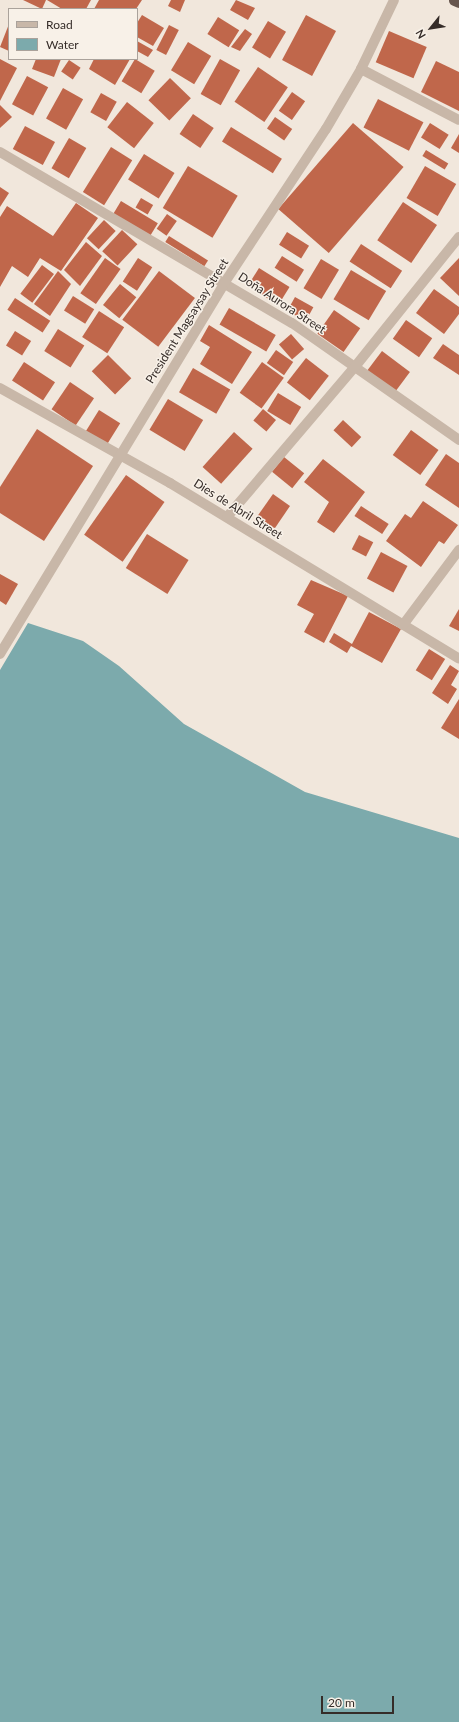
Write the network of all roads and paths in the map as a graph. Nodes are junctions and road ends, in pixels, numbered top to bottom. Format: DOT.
graph roads {
  1 [pos="394,0"];
  2 [pos="454,0"];
  3 [pos="459,2"];
  4 [pos="361,69"];
  5 [pos="459,120"];
  6 [pos="0,152"];
  7 [pos="459,237"];
  8 [pos="225,282"];
  9 [pos="354,368"];
  10 [pos="0,388"];
  11 [pos="459,440"];
  12 [pos="120,456"];
  13 [pos="227,516"];
  14 [pos="459,550"];
  15 [pos="404,625"];
  16 [pos="0,654"];
  17 [pos="459,658"];
  1 -- 4 [label="street, President Magsaysay Street"];
  2 -- 3 [label="highway"];
  4 -- 5 [label="street"];
  4 -- 8 [label="street, President Magsaysay Street"];
  6 -- 8 [label="street, Doña Aurora Street"];
  7 -- 9 [label="street"];
  8 -- 9 [label="street, Doña Aurora Street"];
  8 -- 12 [label="street, President Magsaysay Street"];
  9 -- 11 [label="street, Doña Aurora Street"];
  9 -- 13 [label="street"];
  10 -- 12 [label="street, Dies de Abril Street"];
  12 -- 13 [label="street, Dies de Abril Street"];
  12 -- 16 [label="street, President Magsaysay Street"];
  13 -- 15 [label="street, Dies de Abril Street"];
  14 -- 15 [label="street"];
  15 -- 17 [label="street, Dies de Abril Street"];
}
